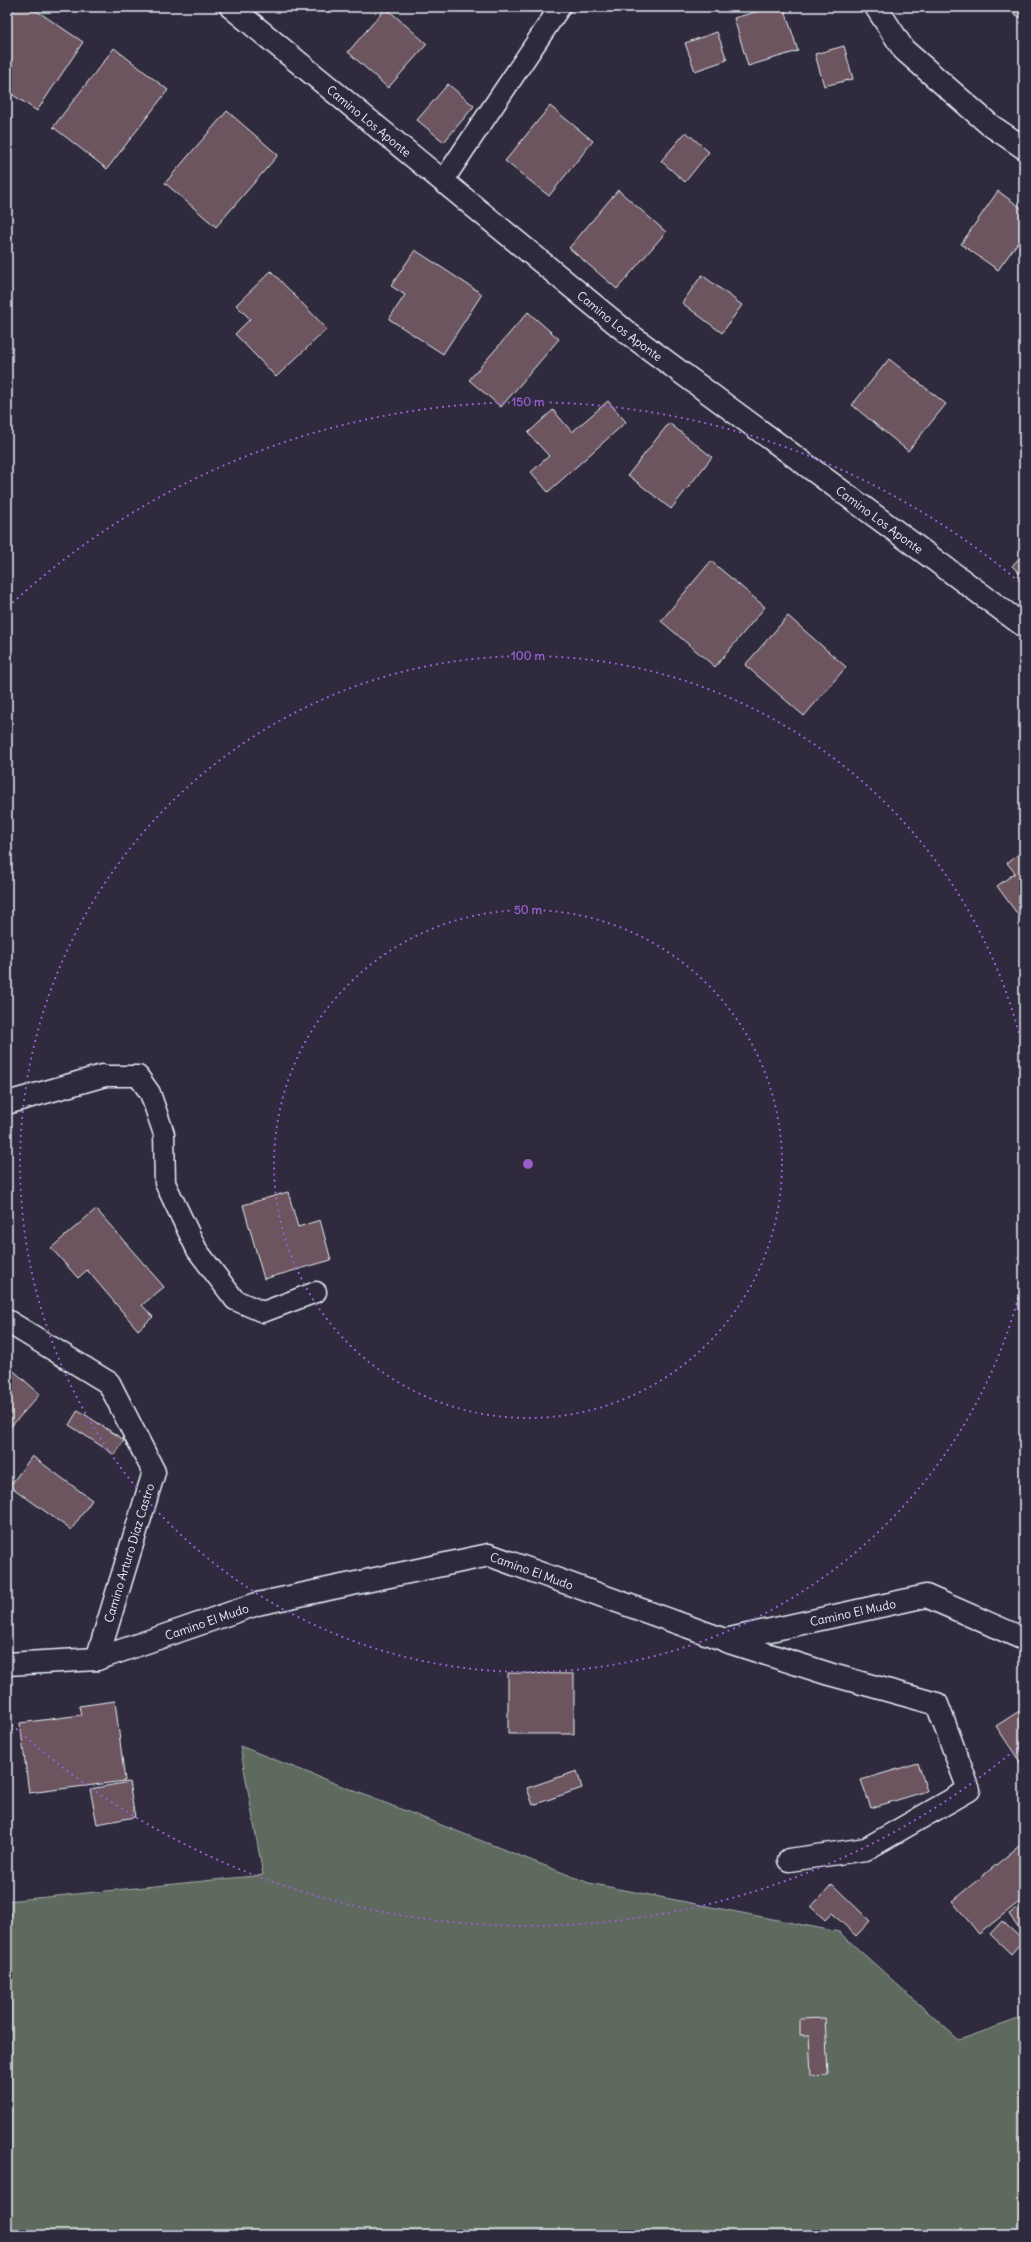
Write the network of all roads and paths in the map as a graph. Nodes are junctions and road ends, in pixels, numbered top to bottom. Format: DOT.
graph roads {
  1 [pos="231,7"];
  2 [pos="560,7"];
  3 [pos="876,7"];
  4 [pos="1024,148"];
  5 [pos="443,181"];
  6 [pos="1024,626"];
  7 [pos="102,1076"];
  8 [pos="7,1103"];
  9 [pos="316,1292"];
  10 [pos="7,1321"];
  11 [pos="1024,1639"];
  12 [pos="725,1640"];
  13 [pos="97,1659"];
  14 [pos="7,1664"];
  15 [pos="789,1860"];
  1 -- 5 [label="street, Camino Los Aponte"];
  2 -- 5 [label="lane"];
  3 -- 4 [label="street"];
  5 -- 6 [label="street, Camino Los Aponte"];
  7 -- 8 [label="street"];
  7 -- 9 [label="lane"];
  10 -- 13 [label="street, Camino Arturo Díaz Castro"];
  11 -- 12 [label="street, Camino El Mudo"];
  12 -- 13 [label="street, Camino El Mudo"];
  12 -- 15 [label="street"];
  13 -- 14 [label="street, Camino El Mudo"];
}
